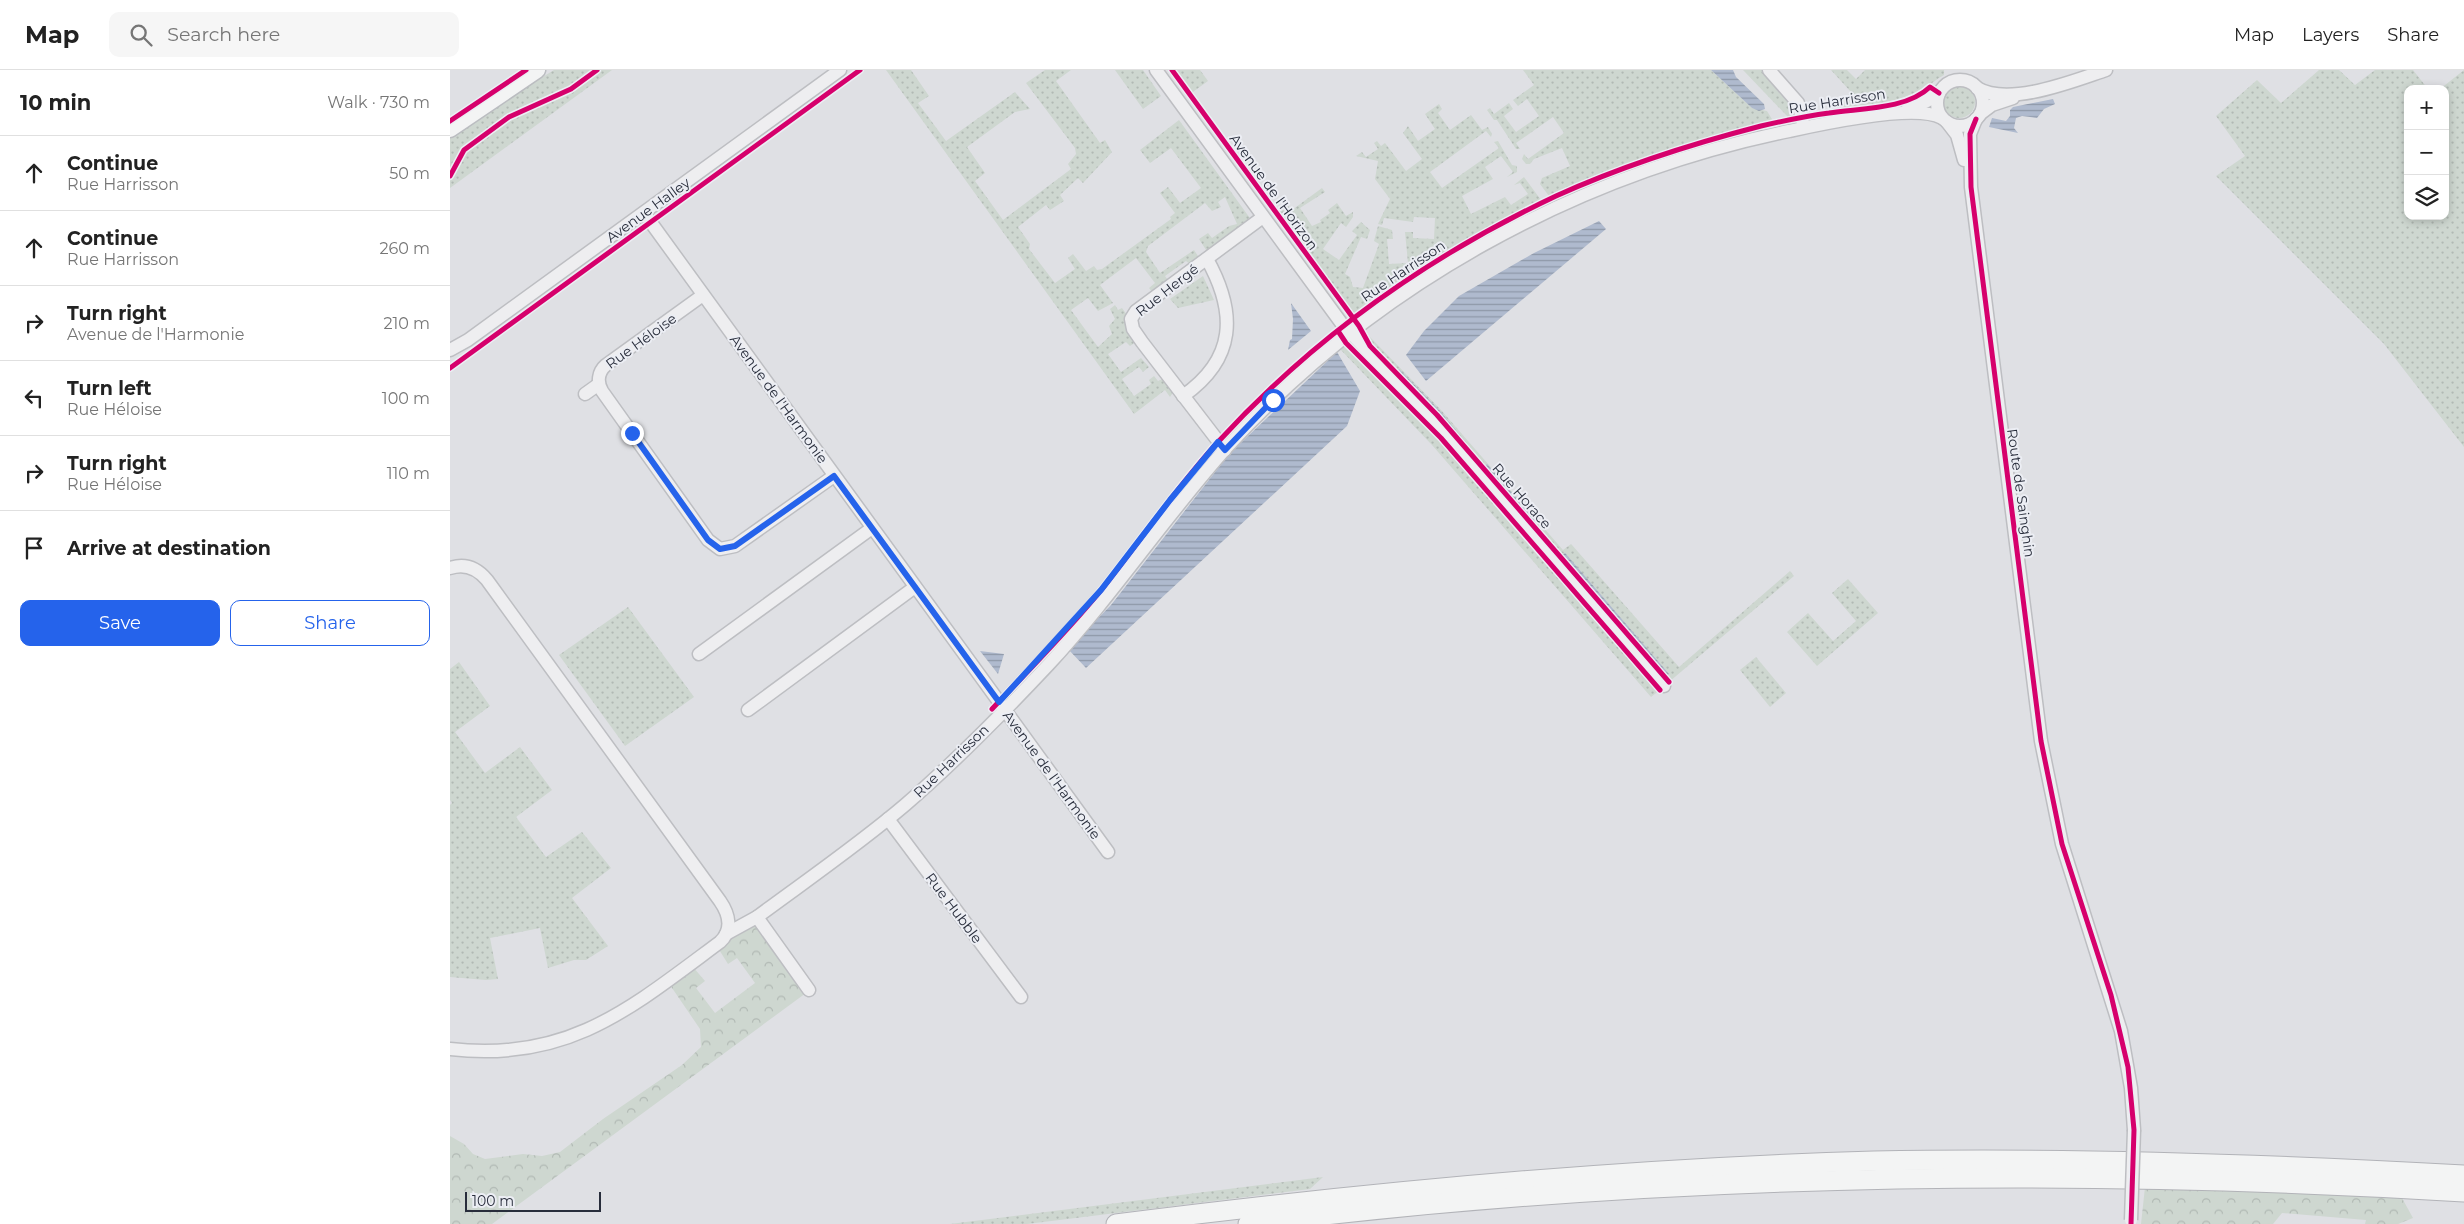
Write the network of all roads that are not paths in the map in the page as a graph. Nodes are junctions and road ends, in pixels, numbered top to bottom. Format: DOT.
graph roads {
  1 [pos="537,70"];
  2 [pos="840,70"];
  3 [pos="1156,70"];
  4 [pos="1769,70"];
  5 [pos="1950,70"];
  6 [pos="1961,70"];
  7 [pos="2106,70"];
  8 [pos="1974,86"];
  9 [pos="1941,90"];
  10 [pos="2036,90"];
  11 [pos="1892,114"];
  12 [pos="1978,116"];
  13 [pos="1945,120"];
  14 [pos="450,128"];
  15 [pos="1804,128"];
  16 [pos="1971,187"];
  17 [pos="644,213"];
  18 [pos="1263,217"];
  19 [pos="1207,259"];
  20 [pos="703,295"];
  21 [pos="1350,333"];
  22 [pos="468,340"];
  23 [pos="450,350"];
  24 [pos="450,359"];
  25 [pos="599,384"];
  26 [pos="585,394"];
  27 [pos="1184,396"];
  28 [pos="1225,450"];
  29 [pos="834,476"];
  30 [pos="872,528"];
  31 [pos="450,568"];
  32 [pos="915,587"];
  33 [pos="699,654"];
  34 [pos="1664,686"];
  35 [pos="748,710"];
  36 [pos="1004,710"];
  37 [pos="888,819"];
  38 [pos="1108,852"];
  39 [pos="757,917"];
  40 [pos="726,934"];
  41 [pos="809,990"];
  42 [pos="1021,997"];
  43 [pos="450,1048"];
  44 [pos="2464,1175"];
  45 [pos="2464,1192"];
  46 [pos="2131,1222"];
  47 [pos="1116,1224"];
  48 [pos="1248,1224"];
  1 -- 14 [label="main road"];
  2 -- 17 [label="street, Avenue Halley"];
  3 -- 18 [label="street, Avenue de l'Horizon"];
  4 -- 15 [label="street"];
  5 -- 9 [label="street"];
  6 -- 8 [label="street"];
  7 -- 10 [label="street"];
  8 -- 9 [label="street"];
  8 -- 10 [label="street"];
  8 -- 12 [label="street"];
  9 -- 11 [label="street, Rue Harrisson"];
  9 -- 13 [label="street"];
  10 -- 12 [label="street"];
  11 -- 13 [label="street, Rue Harrisson"];
  11 -- 15 [label="street, Rue Harrisson"];
  12 -- 13 [label="street"];
  12 -- 16 [label="street, Route de Sainghin"];
  13 -- 16 [label="street, Route de Sainghin"];
  15 -- 21 [label="street, Rue Harrisson"];
  16 -- 46 [label="street, Route de Sainghin, bridge"];
  17 -- 20 [label="street, Avenue de l'Harmonie"];
  17 -- 22 [label="street, Avenue Halley"];
  18 -- 19 [label="street, Rue Hergé"];
  18 -- 21 [label="street, Avenue de l'Horizon"];
  19 -- 27 [label="street, Rue Hergé"];
  19 -- 27 [label="street, Rue Hergé"];
  20 -- 25 [label="street, Rue Héloise"];
  20 -- 29 [label="street, Avenue de l'Harmonie"];
  21 -- 28 [label="street, Rue Harrisson"];
  21 -- 34 [label="street, Rue Horace"];
  22 -- 23 [label="street, Avenue Halley"];
  22 -- 24 [label="street, Avenue Halley"];
  25 -- 26 [label="street"];
  25 -- 29 [label="street, Rue Héloise"];
  27 -- 28 [label="street, Rue Hergé"];
  28 -- 36 [label="street, Rue Harrisson"];
  29 -- 30 [label="street, Avenue de l'Harmonie"];
  30 -- 32 [label="street, Avenue de l'Harmonie"];
  30 -- 33 [label="street"];
  31 -- 40 [label="street"];
  32 -- 35 [label="street"];
  32 -- 36 [label="street, Avenue de l'Harmonie"];
  36 -- 37 [label="street, Rue Harrisson"];
  36 -- 38 [label="street, Avenue de l'Harmonie"];
  37 -- 39 [label="street, Rue Harrisson"];
  37 -- 42 [label="street, Rue Hubble"];
  39 -- 40 [label="street, Rue Harrisson"];
  39 -- 41 [label="street"];
  40 -- 43 [label="street, Rue Harrisson"];
  44 -- 47 [label="highway"];
  45 -- 48 [label="highway"];
}
